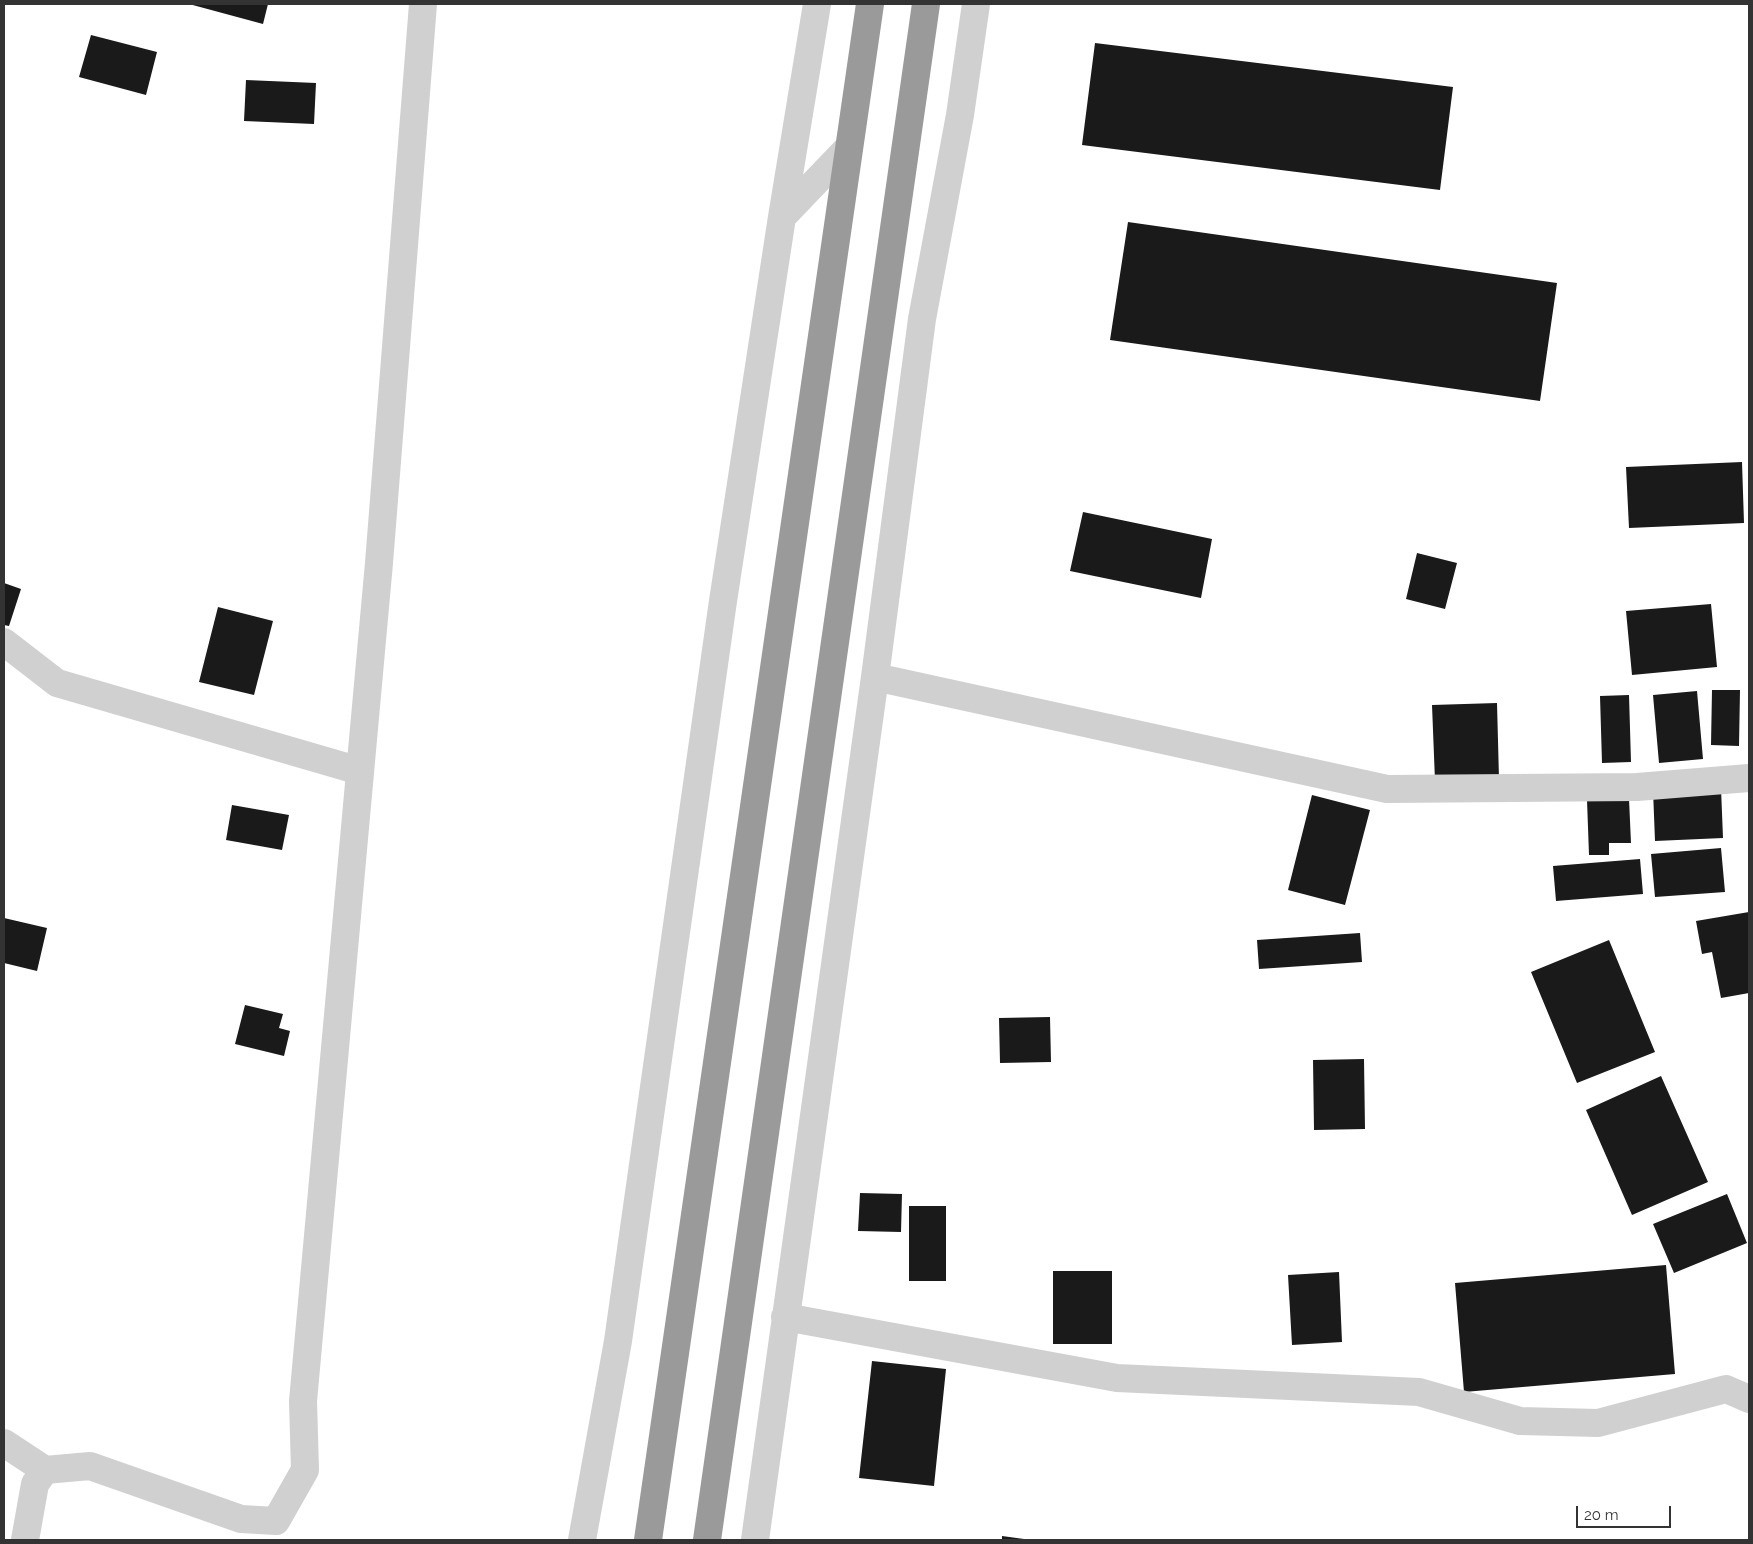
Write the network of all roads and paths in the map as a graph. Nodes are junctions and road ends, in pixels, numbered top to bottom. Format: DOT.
graph roads {
  1 [pos="423,4"];
  2 [pos="817,4"];
  3 [pos="870,4"];
  4 [pos="926,4"];
  5 [pos="976,4"];
  6 [pos="849,147"];
  7 [pos="782,217"];
  8 [pos="4,642"];
  9 [pos="875,678"];
  10 [pos="360,771"];
  11 [pos="1749,778"];
  12 [pos="786,1317"];
  13 [pos="1749,1399"];
  14 [pos="4,1444"];
  15 [pos="45,1470"];
  16 [pos="25,1540"];
  17 [pos="582,1540"];
  18 [pos="648,1540"];
  19 [pos="707,1540"];
  20 [pos="755,1540"];
  1 -- 10 [label="street"];
  2 -- 7 [label="street"];
  3 -- 6 [label="highway"];
  4 -- 19 [label="highway"];
  5 -- 9 [label="street"];
  6 -- 7 [label="street"];
  6 -- 18 [label="highway"];
  7 -- 17 [label="street"];
  8 -- 10 [label="street"];
  9 -- 11 [label="street"];
  9 -- 12 [label="street"];
  10 -- 15 [label="street"];
  12 -- 13 [label="street"];
  12 -- 20 [label="street"];
  14 -- 15 [label="street"];
  15 -- 16 [label="street"];
}
